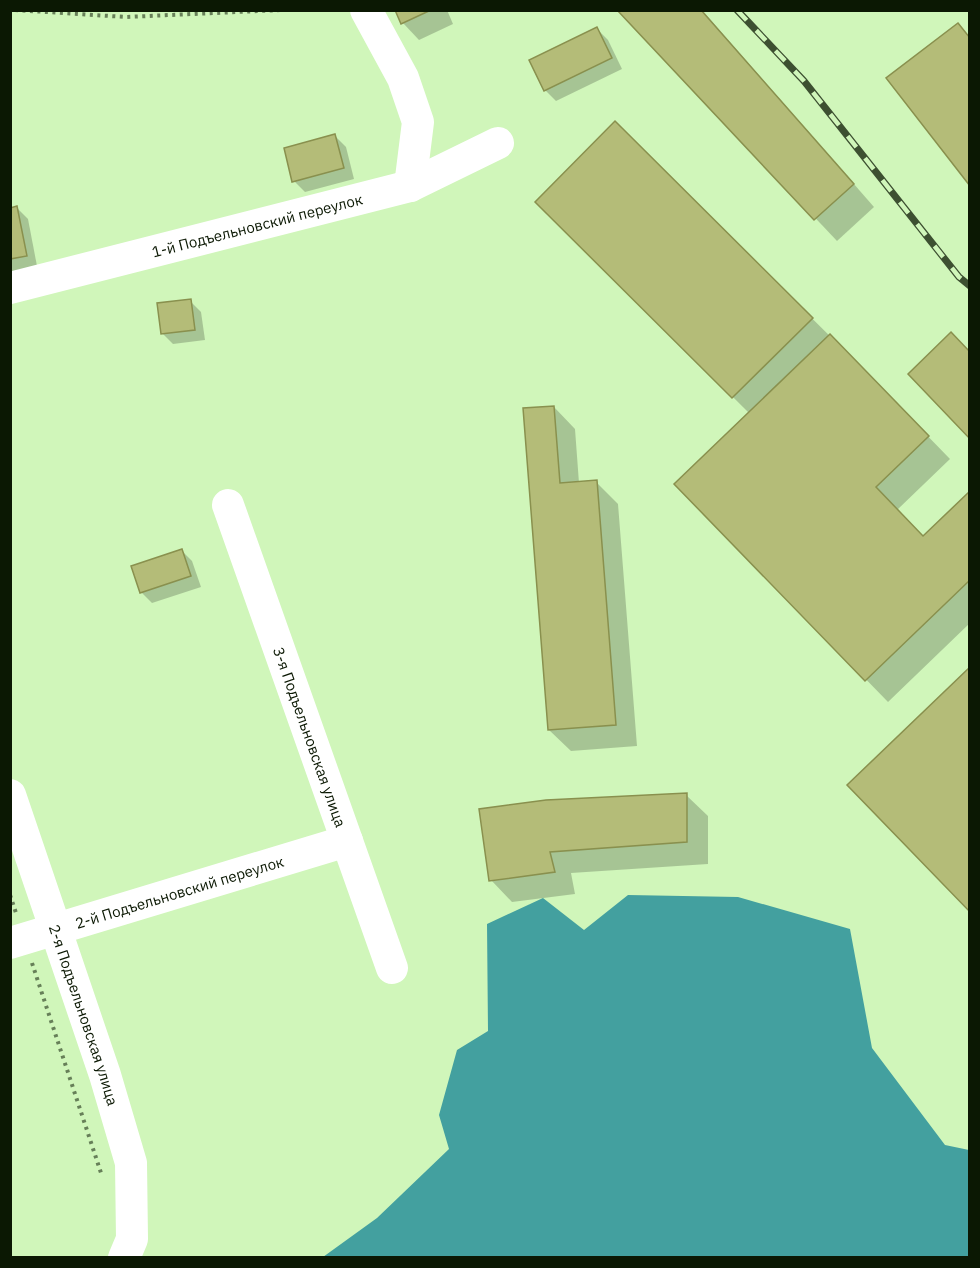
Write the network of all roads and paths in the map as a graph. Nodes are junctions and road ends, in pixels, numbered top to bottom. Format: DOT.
graph roads {
  1 [pos="15,10"];
  2 [pos="281,10"];
  3 [pos="366,10"];
  4 [pos="498,143"];
  5 [pos="410,186"];
  6 [pos="10,288"];
  7 [pos="228,505"];
  8 [pos="10,795"];
  9 [pos="347,841"];
  10 [pos="10,895"];
  11 [pos="56,930"];
  12 [pos="17,941"];
  13 [pos="392,968"];
  14 [pos="104,1184"];
  15 [pos="128,1248"];
  1 -- 2 [label="path"];
  3 -- 5 [label="street"];
  4 -- 5 [label="street, 1-й Подъельновский переулок"];
  5 -- 6 [label="street, 1-й Подъельновский переулок"];
  7 -- 9 [label="street, 3-я Подъельновская улица"];
  8 -- 11 [label="street, 2-я Подъельновская улица"];
  9 -- 11 [label="street, 2-й Подъельновский переулок"];
  9 -- 13 [label="street, 3-я Подъельновская улица"];
  10 -- 12 [label="path"];
  11 -- 12 [label="street, 2-й Подъельновский переулок"];
  11 -- 15 [label="street, 2-я Подъельновская улица"];
  12 -- 14 [label="path"];
}
